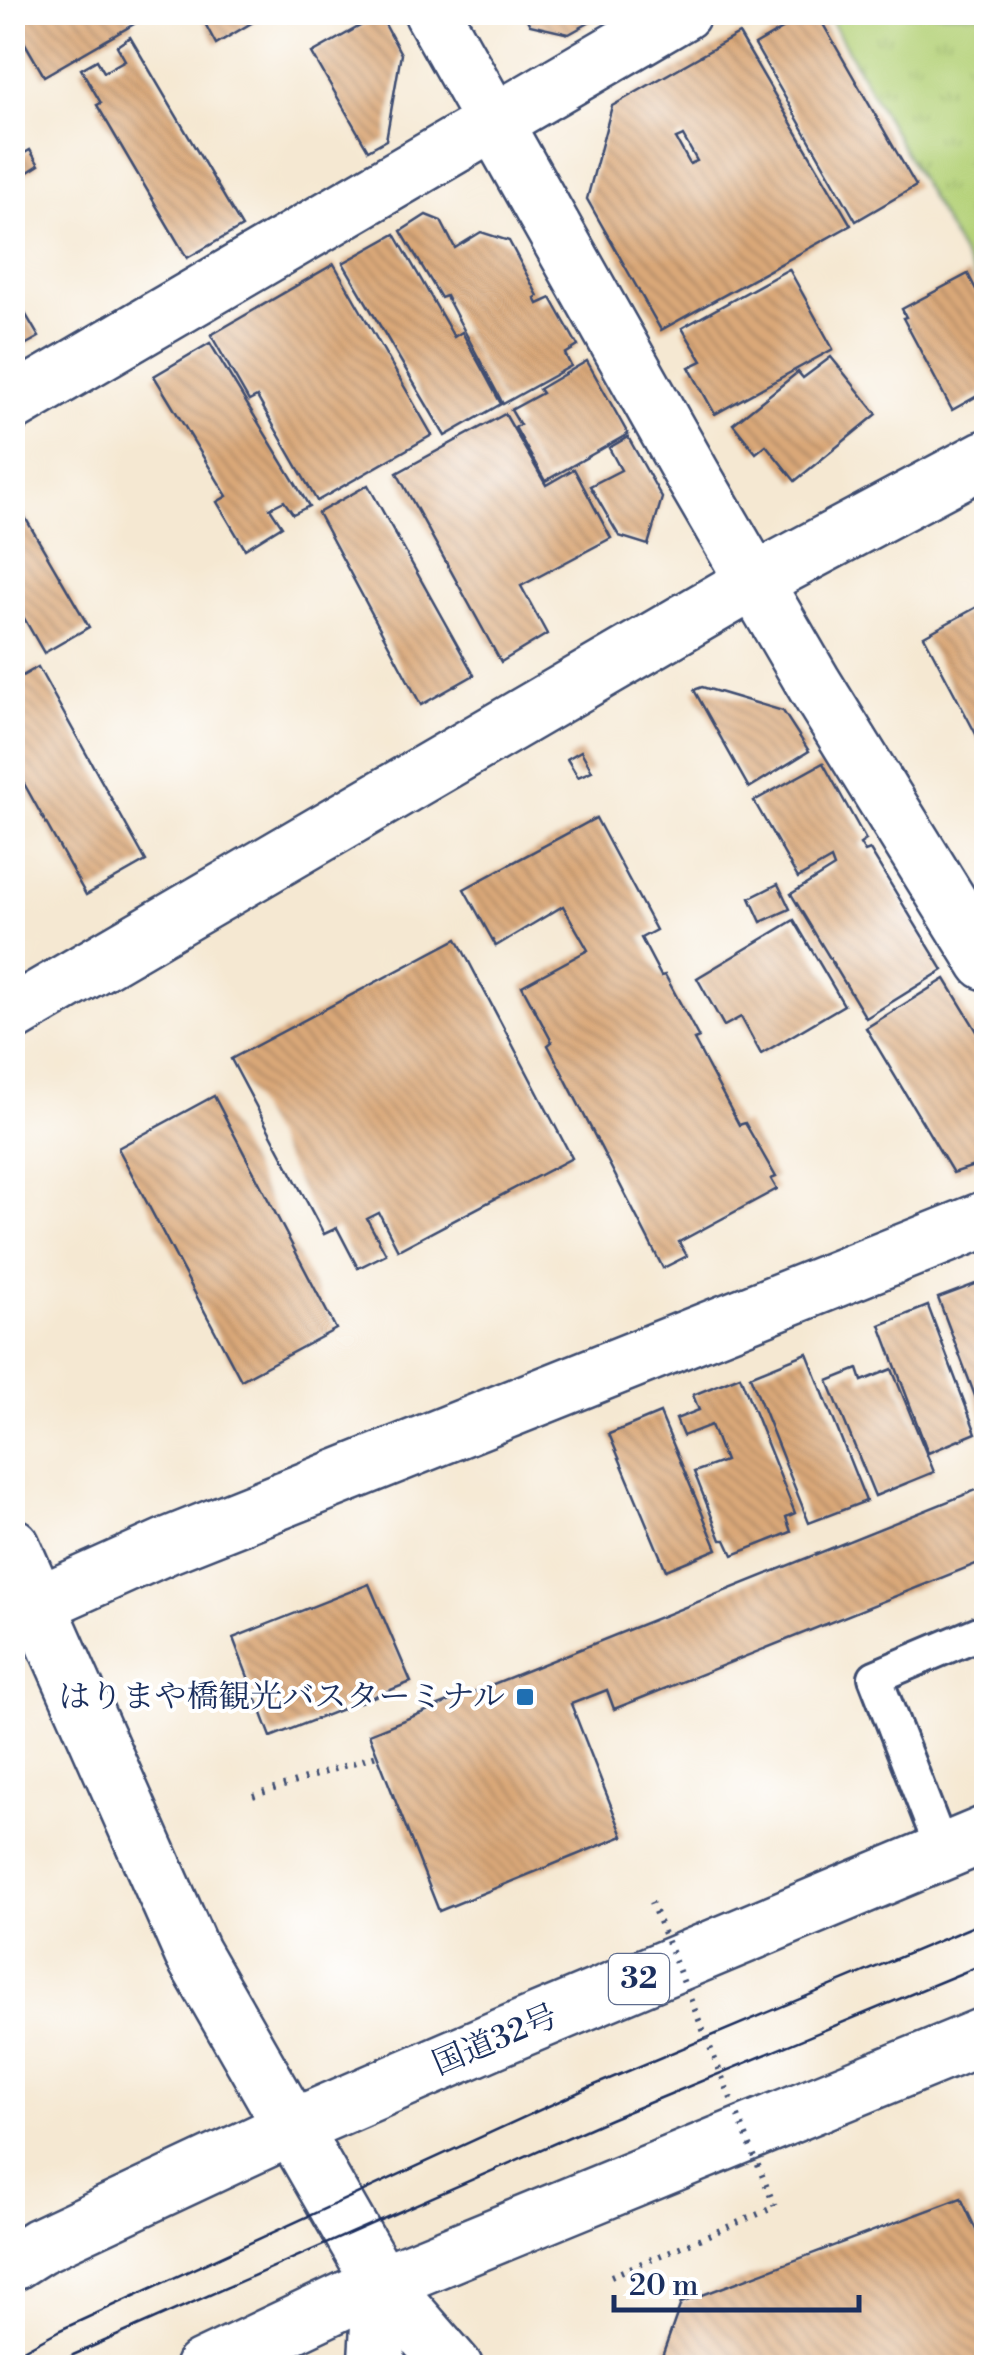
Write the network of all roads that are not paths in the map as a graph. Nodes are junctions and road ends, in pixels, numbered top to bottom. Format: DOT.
graph roads {
  1 [pos="432,12"];
  2 [pos="684,12"];
  3 [pos="495,121"];
  4 [pos="12,404"];
  5 [pos="986,458"];
  6 [pos="755,581"];
  7 [pos="986,962"];
  8 [pos="12,1014"];
  9 [pos="986,1219"];
  10 [pos="12,1546"];
  11 [pos="38,1604"];
  12 [pos="986,1630"];
  13 [pos="965,1843"];
  14 [pos="986,2035"];
  15 [pos="292,2126"];
  16 [pos="12,2263"];
  17 [pos="380,2283"];
  18 [pos="202,2368"];
  19 [pos="376,2368"];
  20 [pos="455,2368"];
  1 -- 3 [label="main road"];
  2 -- 3 [label="main road"];
  3 -- 4 [label="main road"];
  3 -- 6 [label="main road"];
  5 -- 6 [label="main road"];
  6 -- 7 [label="main road"];
  6 -- 8 [label="main road"];
  9 -- 11 [label="main road"];
  10 -- 11 [label="main road"];
  11 -- 15 [label="main road"];
  12 -- 13 [label="lane"];
  13 -- 15 [label="main road, 国道32号 / 32"];
  14 -- 17 [label="main road"];
  15 -- 16 [label="main road, 国道32号 / 32"];
  15 -- 17 [label="main road"];
  17 -- 18 [label="main road"];
  17 -- 19 [label="main road"];
  17 -- 20 [label="main road"];
}
